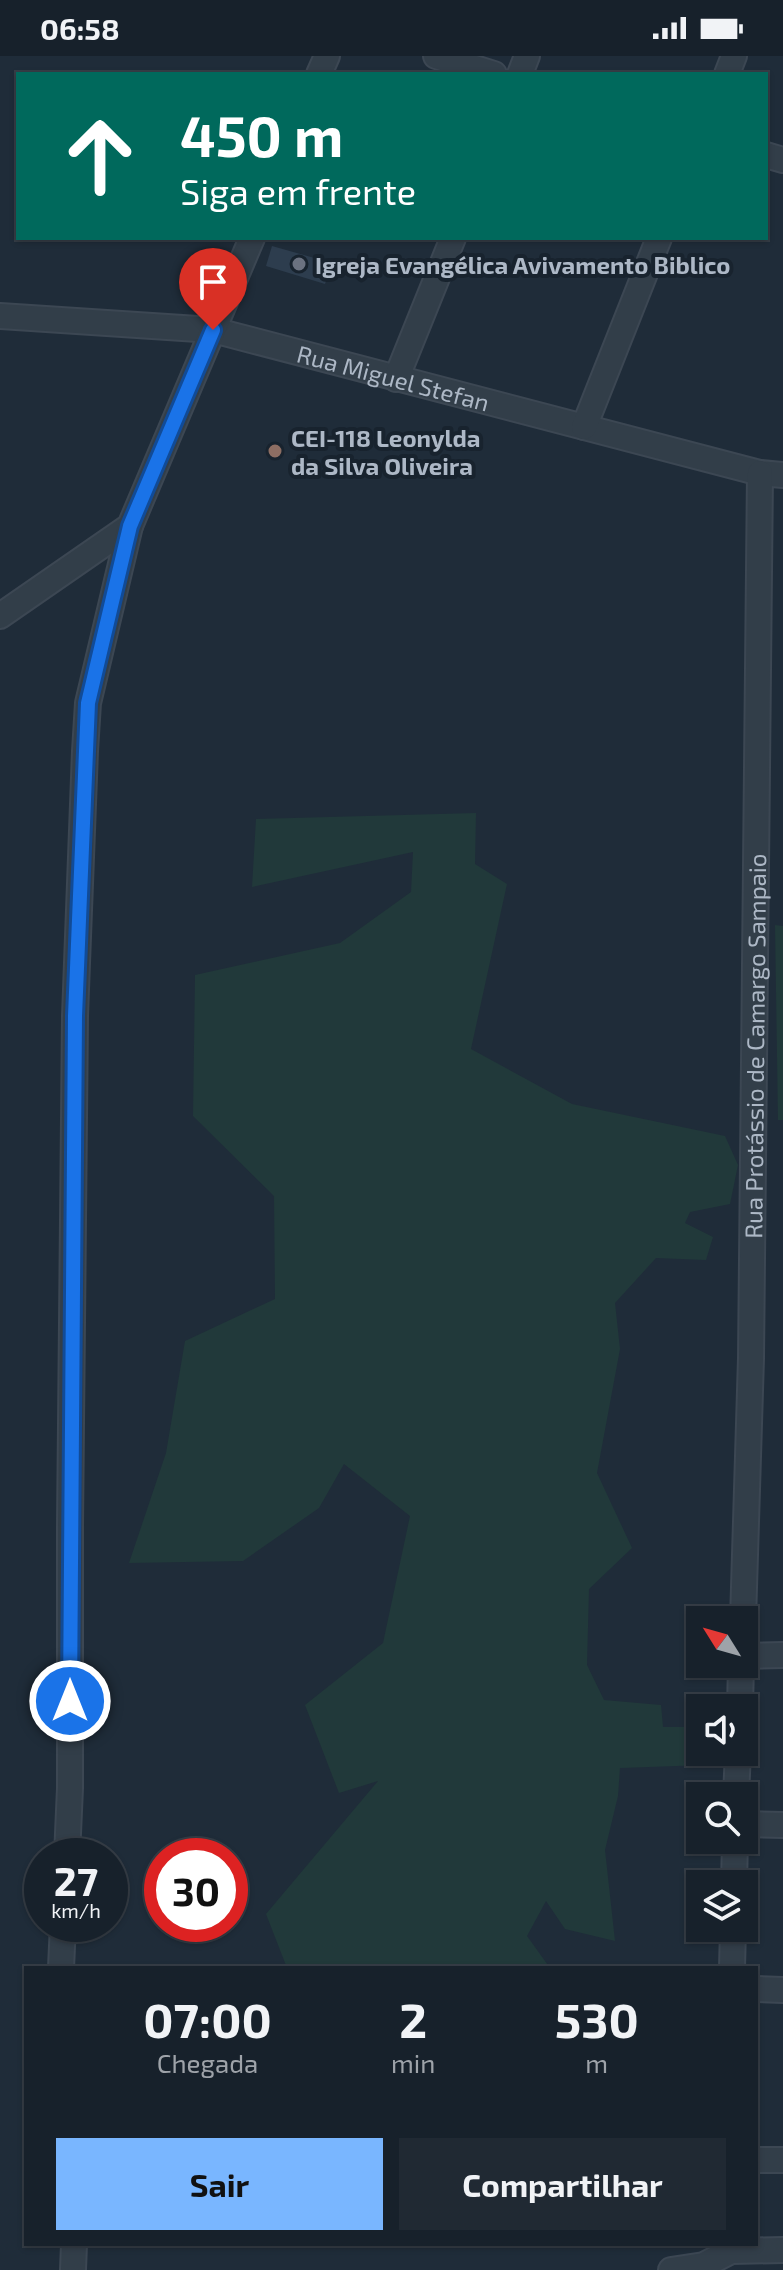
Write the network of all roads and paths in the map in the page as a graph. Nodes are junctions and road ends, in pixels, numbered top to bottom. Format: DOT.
graph roads {
  1 [pos="436,56"];
  2 [pos="488,72"];
  3 [pos="251,240"];
  4 [pos="452,240"];
  5 [pos="658,240"];
  6 [pos="0,316"];
  7 [pos="213,330"];
  8 [pos="396,379"];
  9 [pos="584,427"];
  10 [pos="772,474"];
  11 [pos="130,526"];
  12 [pos="0,616"];
  13 [pos="743,1606"];
  14 [pos="783,1655"];
  15 [pos="758,1656"];
  16 [pos="758,1824"];
  17 [pos="783,1825"];
  18 [pos="68,1838"];
  19 [pos="62,1942"];
  20 [pos="733,1942"];
  21 [pos="61,1966"];
  22 [pos="732,1966"];
  23 [pos="758,1989"];
  24 [pos="783,1990"];
  25 [pos="758,2160"];
  26 [pos="783,2160"];
  27 [pos="74,2246"];
  28 [pos="731,2247"];
  29 [pos="783,2250"];
  30 [pos="73,2270"];
  31 [pos="671,2270"];
  1 -- 2 [label="street"];
  3 -- 7 [label="street"];
  4 -- 8 [label="street"];
  5 -- 9 [label="street"];
  6 -- 7 [label="street, Rua Miguel Stefan"];
  7 -- 8 [label="street, Rua Miguel Stefan"];
  7 -- 11 [label="street"];
  8 -- 9 [label="street, Rua Miguel Stefan"];
  9 -- 10 [label="street, Rua Miguel Stefan"];
  10 -- 13 [label="street, Rua Protássio de Camargo Sampaio"];
  11 -- 12 [label="street"];
  11 -- 18 [label="street"];
  14 -- 15 [label="street"];
  16 -- 17 [label="street"];
  19 -- 21 [label="street"];
  20 -- 22 [label="street"];
  23 -- 24 [label="street"];
  25 -- 26 [label="street"];
  27 -- 30 [label="street"];
  28 -- 29 [label="street"];
  28 -- 31 [label="street"];
}
